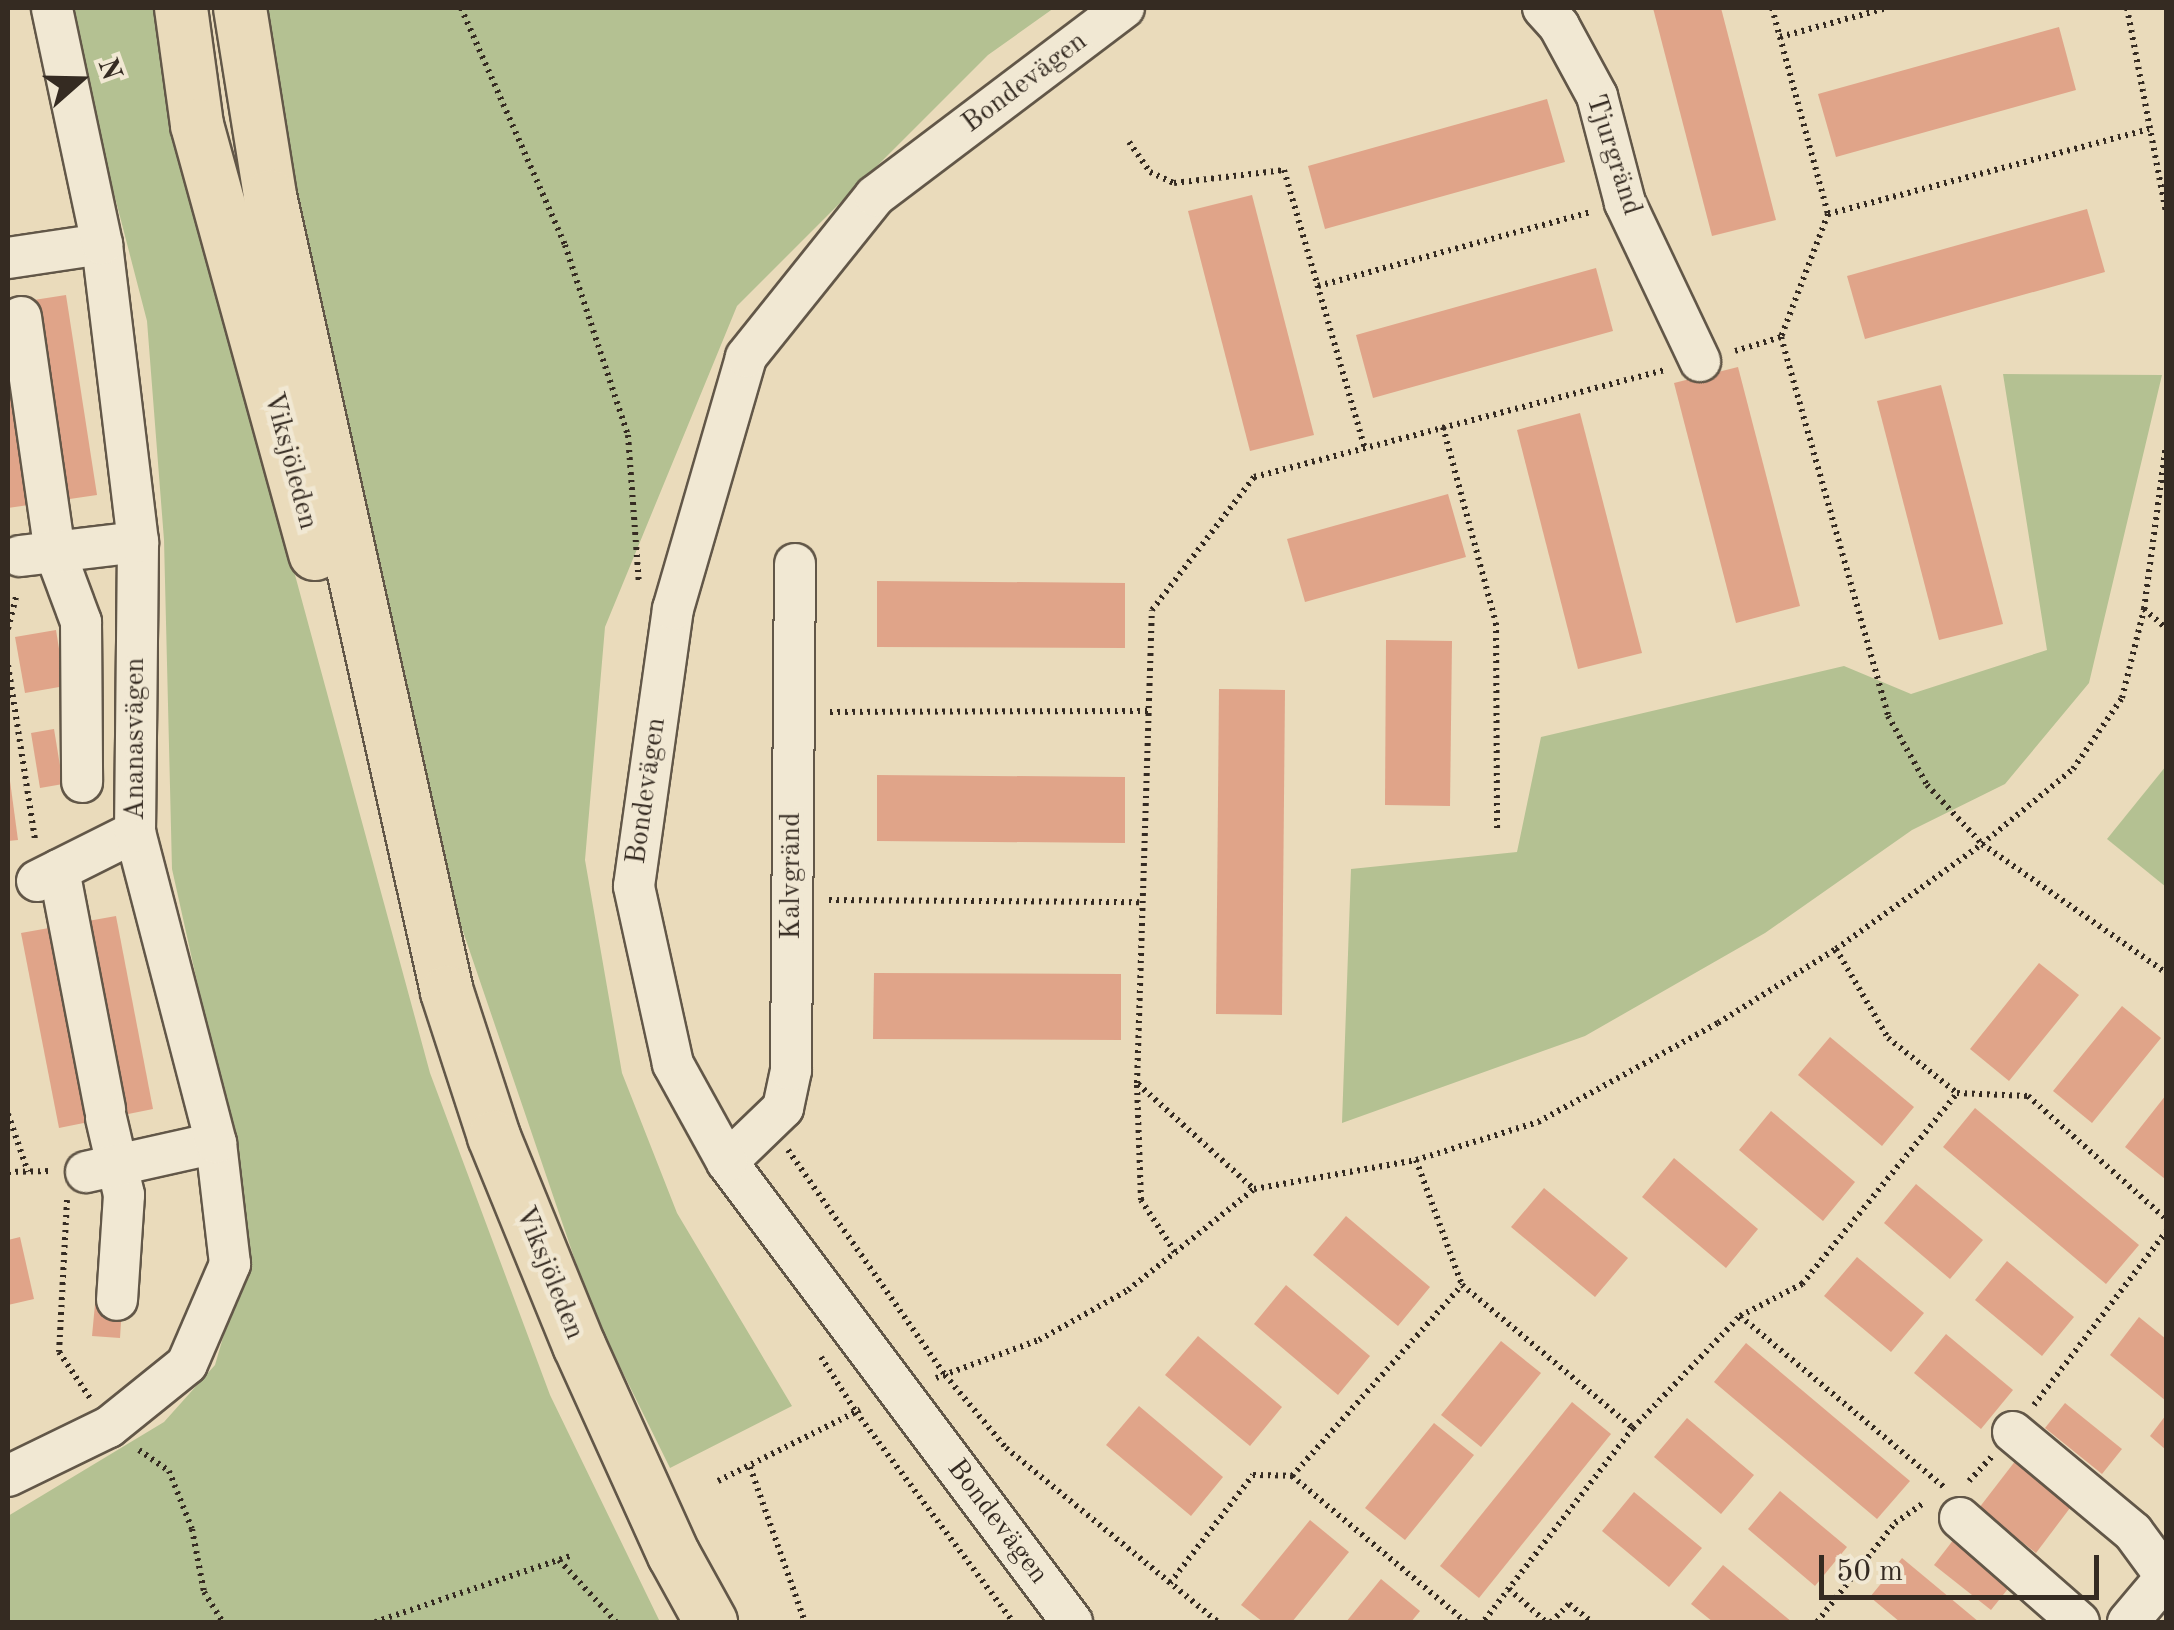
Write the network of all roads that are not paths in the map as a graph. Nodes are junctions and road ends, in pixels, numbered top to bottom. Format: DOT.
graph roads {
  1 [pos="52,8"];
  2 [pos="181,8"];
  3 [pos="240,8"];
  4 [pos="1124,8"];
  5 [pos="1542,8"];
  6 [pos="102,244"];
  7 [pos="10,248"];
  8 [pos="1700,361"];
  9 [pos="138,542"];
  10 [pos="38,554"];
  11 [pos="794,564"];
  12 [pos="82,782"];
  13 [pos="135,832"];
  14 [pos="427,908"];
  15 [pos="216,1143"];
  16 [pos="727,1162"];
  17 [pos="84,1174"];
  18 [pos="117,1300"];
  19 [pos="2013,1432"];
  20 [pos="8,1476"];
  21 [pos="1954,1505"];
  22 [pos="2166,1577"];
  23 [pos="711,1622"];
  24 [pos="1072,1622"];
  25 [pos="2079,1622"];
  26 [pos="2128,1622"];
  1 -- 6 [label="street, Ananasvägen"];
  2 -- 14 [label="main road, Viksjöleden"];
  3 -- 14 [label="main road, Viksjöleden"];
  4 -- 16 [label="street, Bondevägen"];
  5 -- 8 [label="street, Tjurgränd"];
  6 -- 7 [label="street"];
  6 -- 9 [label="street, Ananasvägen"];
  7 -- 10 [label="street"];
  9 -- 10 [label="street"];
  9 -- 13 [label="street, Ananasvägen"];
  10 -- 12 [label="street"];
  11 -- 16 [label="street, Kalvgränd"];
  13 -- 15 [label="street, Ananasvägen"];
  13 -- 17 [label="street"];
  14 -- 23 [label="main road, Viksjöleden"];
  15 -- 17 [label="street"];
  15 -- 20 [label="street, Ananasvägen"];
  16 -- 24 [label="street, Bondevägen"];
  17 -- 18 [label="street"];
  19 -- 22 [label="street"];
  21 -- 25 [label="street"];
  22 -- 26 [label="street"];
}
